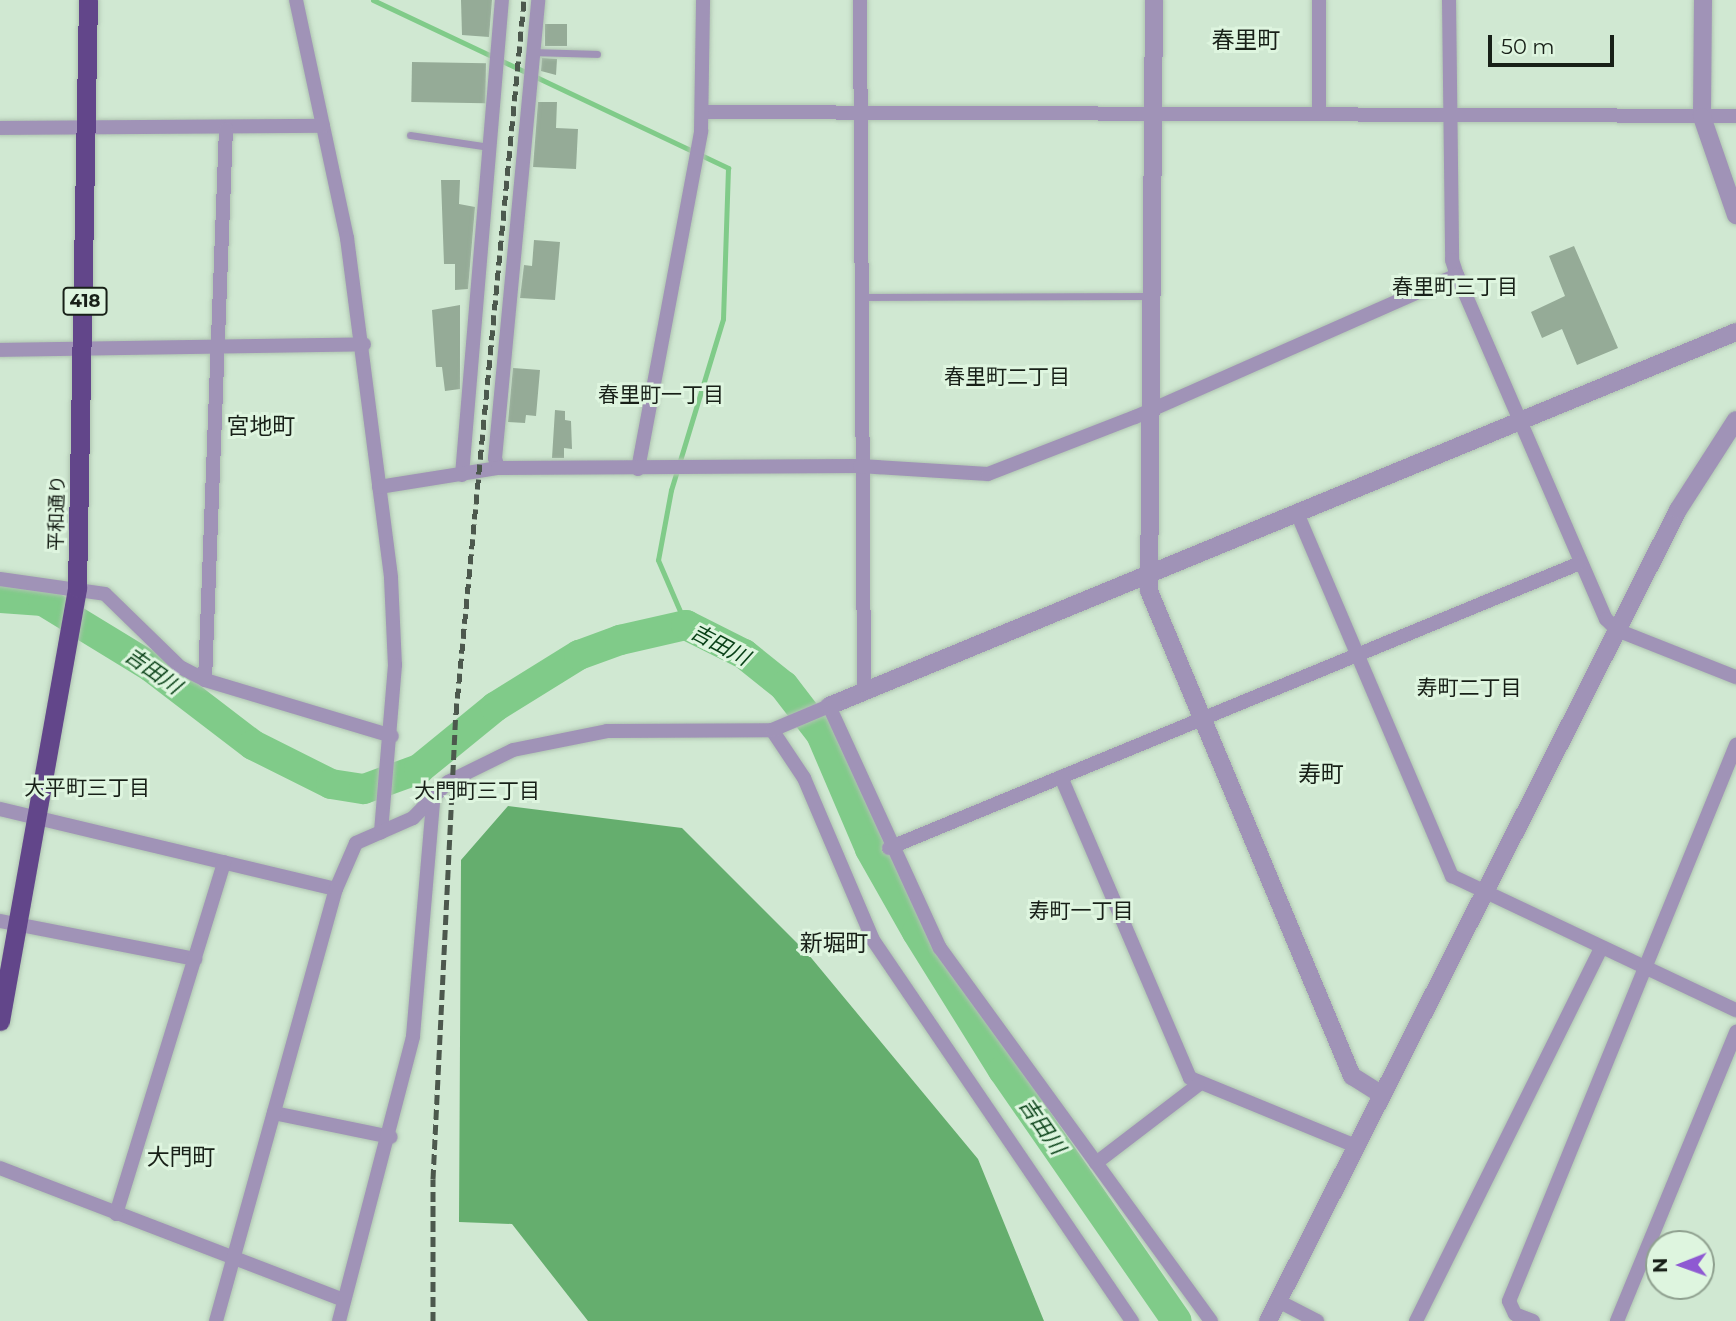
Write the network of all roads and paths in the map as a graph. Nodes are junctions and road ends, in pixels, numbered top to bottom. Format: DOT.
graph roads {
  1 [pos="88,0"];
  2 [pos="296,0"];
  3 [pos="502,0"];
  4 [pos="538,0"];
  5 [pos="703,0"];
  6 [pos="860,0"];
  7 [pos="1154,0"];
  8 [pos="1319,0"];
  9 [pos="1450,0"];
  10 [pos="1703,0"];
  11 [pos="533,52"];
  12 [pos="597,54"];
  13 [pos="1154,111"];
  14 [pos="1319,111"];
  15 [pos="1449,111"];
  16 [pos="704,113"];
  17 [pos="860,113"];
  18 [pos="1736,116"];
  19 [pos="1702,117"];
  20 [pos="323,126"];
  21 [pos="0,128"];
  22 [pos="87,128"];
  23 [pos="226,129"];
  24 [pos="410,135"];
  25 [pos="490,147"];
  26 [pos="1736,215"];
  27 [pos="1457,275"];
  28 [pos="1154,296"];
  29 [pos="860,297"];
  30 [pos="1736,332"];
  31 [pos="1716,340"];
  32 [pos="1736,341"];
  33 [pos="364,344"];
  34 [pos="219,349"];
  35 [pos="0,350"];
  36 [pos="85,350"];
  37 [pos="1154,406"];
  38 [pos="1520,419"];
  39 [pos="1736,420"];
  40 [pos="860,466"];
  41 [pos="498,468"];
  42 [pos="638,469"];
  43 [pos="462,475"];
  44 [pos="379,487"];
  45 [pos="1297,513"];
  46 [pos="1580,563"];
  47 [pos="1150,574"];
  48 [pos="0,579"];
  49 [pos="76,595"];
  50 [pos="1616,630"];
  51 [pos="1360,654"];
  52 [pos="1736,677"];
  53 [pos="205,680"];
  54 [pos="864,692"];
  55 [pos="822,709"];
  56 [pos="1203,719"];
  57 [pos="776,728"];
  58 [pos="392,736"];
  59 [pos="1736,745"];
  60 [pos="1061,777"];
  61 [pos="433,801"];
  62 [pos="0,809"];
  63 [pos="36,819"];
  64 [pos="380,827"];
  65 [pos="889,848"];
  66 [pos="224,862"];
  67 [pos="336,889"];
  68 [pos="1483,894"];
  69 [pos="9,922"];
  70 [pos="1601,948"];
  71 [pos="195,959"];
  72 [pos="1645,968"];
  73 [pos="1736,1010"];
  74 [pos="0,1021"];
  75 [pos="1736,1032"];
  76 [pos="1198,1085"];
  77 [pos="1381,1094"];
  78 [pos="274,1113"];
  79 [pos="391,1137"];
  80 [pos="1356,1146"];
  81 [pos="1096,1163"];
  82 [pos="0,1168"];
  83 [pos="116,1214"];
  84 [pos="235,1254"];
  85 [pos="342,1299"];
  86 [pos="1278,1301"];
  87 [pos="216,1321"];
  88 [pos="340,1321"];
  89 [pos="1132,1321"];
  90 [pos="1211,1321"];
  91 [pos="1268,1321"];
  92 [pos="1317,1321"];
  93 [pos="1416,1321"];
  94 [pos="1533,1321"];
  95 [pos="1617,1321"];
  1 -- 22 [label="highway, 平和通り / 418"];
  2 -- 20 [label="street"];
  3 -- 25 [label="street"];
  4 -- 11 [label="street"];
  5 -- 16 [label="street"];
  6 -- 17 [label="street"];
  7 -- 13 [label="street"];
  8 -- 14 [label="street"];
  9 -- 15 [label="street"];
  10 -- 19 [label="street"];
  11 -- 12 [label="lane"];
  11 -- 41 [label="street"];
  13 -- 14 [label="street"];
  13 -- 17 [label="street"];
  13 -- 28 [label="street"];
  14 -- 15 [label="street"];
  15 -- 19 [label="street"];
  15 -- 27 [label="street"];
  16 -- 17 [label="street"];
  16 -- 42 [label="street"];
  17 -- 29 [label="street"];
  18 -- 19 [label="street"];
  19 -- 26 [label="street"];
  20 -- 23 [label="street"];
  20 -- 33 [label="street"];
  21 -- 22 [label="street"];
  22 -- 23 [label="street"];
  22 -- 36 [label="highway, 平和通り / 418"];
  23 -- 34 [label="street"];
  24 -- 25 [label="lane"];
  25 -- 43 [label="street"];
  27 -- 37 [label="street"];
  27 -- 38 [label="street"];
  28 -- 29 [label="lane"];
  28 -- 37 [label="street"];
  29 -- 40 [label="street"];
  30 -- 31 [label="street"];
  31 -- 32 [label="street"];
  31 -- 38 [label="street"];
  33 -- 34 [label="street"];
  33 -- 44 [label="street"];
  34 -- 36 [label="street"];
  34 -- 53 [label="street"];
  35 -- 36 [label="street"];
  36 -- 49 [label="highway, 平和通り / 418"];
  37 -- 40 [label="street"];
  37 -- 47 [label="street"];
  38 -- 45 [label="street"];
  38 -- 46 [label="street"];
  39 -- 50 [label="street"];
  40 -- 42 [label="street"];
  40 -- 54 [label="street"];
  41 -- 42 [label="street"];
  41 -- 43 [label="street"];
  43 -- 44 [label="street"];
  44 -- 58 [label="street"];
  45 -- 47 [label="street"];
  45 -- 51 [label="street"];
  46 -- 50 [label="street"];
  46 -- 51 [label="street"];
  47 -- 54 [label="street"];
  47 -- 56 [label="street"];
  48 -- 49 [label="street"];
  49 -- 53 [label="street"];
  49 -- 63 [label="highway, 平和通り / 418"];
  50 -- 52 [label="street"];
  50 -- 68 [label="street"];
  51 -- 56 [label="street"];
  51 -- 68 [label="street"];
  53 -- 58 [label="street"];
  54 -- 55 [label="street"];
  55 -- 57 [label="street"];
  55 -- 65 [label="street"];
  56 -- 60 [label="street"];
  56 -- 77 [label="street"];
  57 -- 61 [label="street"];
  57 -- 89 [label="street"];
  58 -- 64 [label="street"];
  59 -- 72 [label="street"];
  60 -- 65 [label="street"];
  60 -- 76 [label="street"];
  61 -- 64 [label="street"];
  61 -- 79 [label="street"];
  62 -- 63 [label="street"];
  63 -- 66 [label="street"];
  63 -- 69 [label="highway, 平和通り / 418"];
  64 -- 67 [label="street"];
  65 -- 81 [label="street"];
  66 -- 67 [label="street"];
  66 -- 71 [label="street"];
  67 -- 78 [label="street"];
  68 -- 70 [label="street"];
  68 -- 77 [label="street"];
  69 -- 71 [label="street"];
  69 -- 74 [label="highway, 平和通り / 418"];
  70 -- 72 [label="street"];
  70 -- 93 [label="street"];
  71 -- 83 [label="street"];
  72 -- 73 [label="street"];
  72 -- 94 [label="street"];
  75 -- 95 [label="street"];
  76 -- 80 [label="street"];
  76 -- 81 [label="street"];
  77 -- 80 [label="street"];
  78 -- 79 [label="street"];
  78 -- 84 [label="street"];
  79 -- 85 [label="street"];
  80 -- 86 [label="street"];
  81 -- 90 [label="street"];
  82 -- 83 [label="street"];
  83 -- 84 [label="street"];
  84 -- 85 [label="street"];
  84 -- 87 [label="street"];
  85 -- 88 [label="street"];
  86 -- 91 [label="street"];
  86 -- 92 [label="street"];
}
